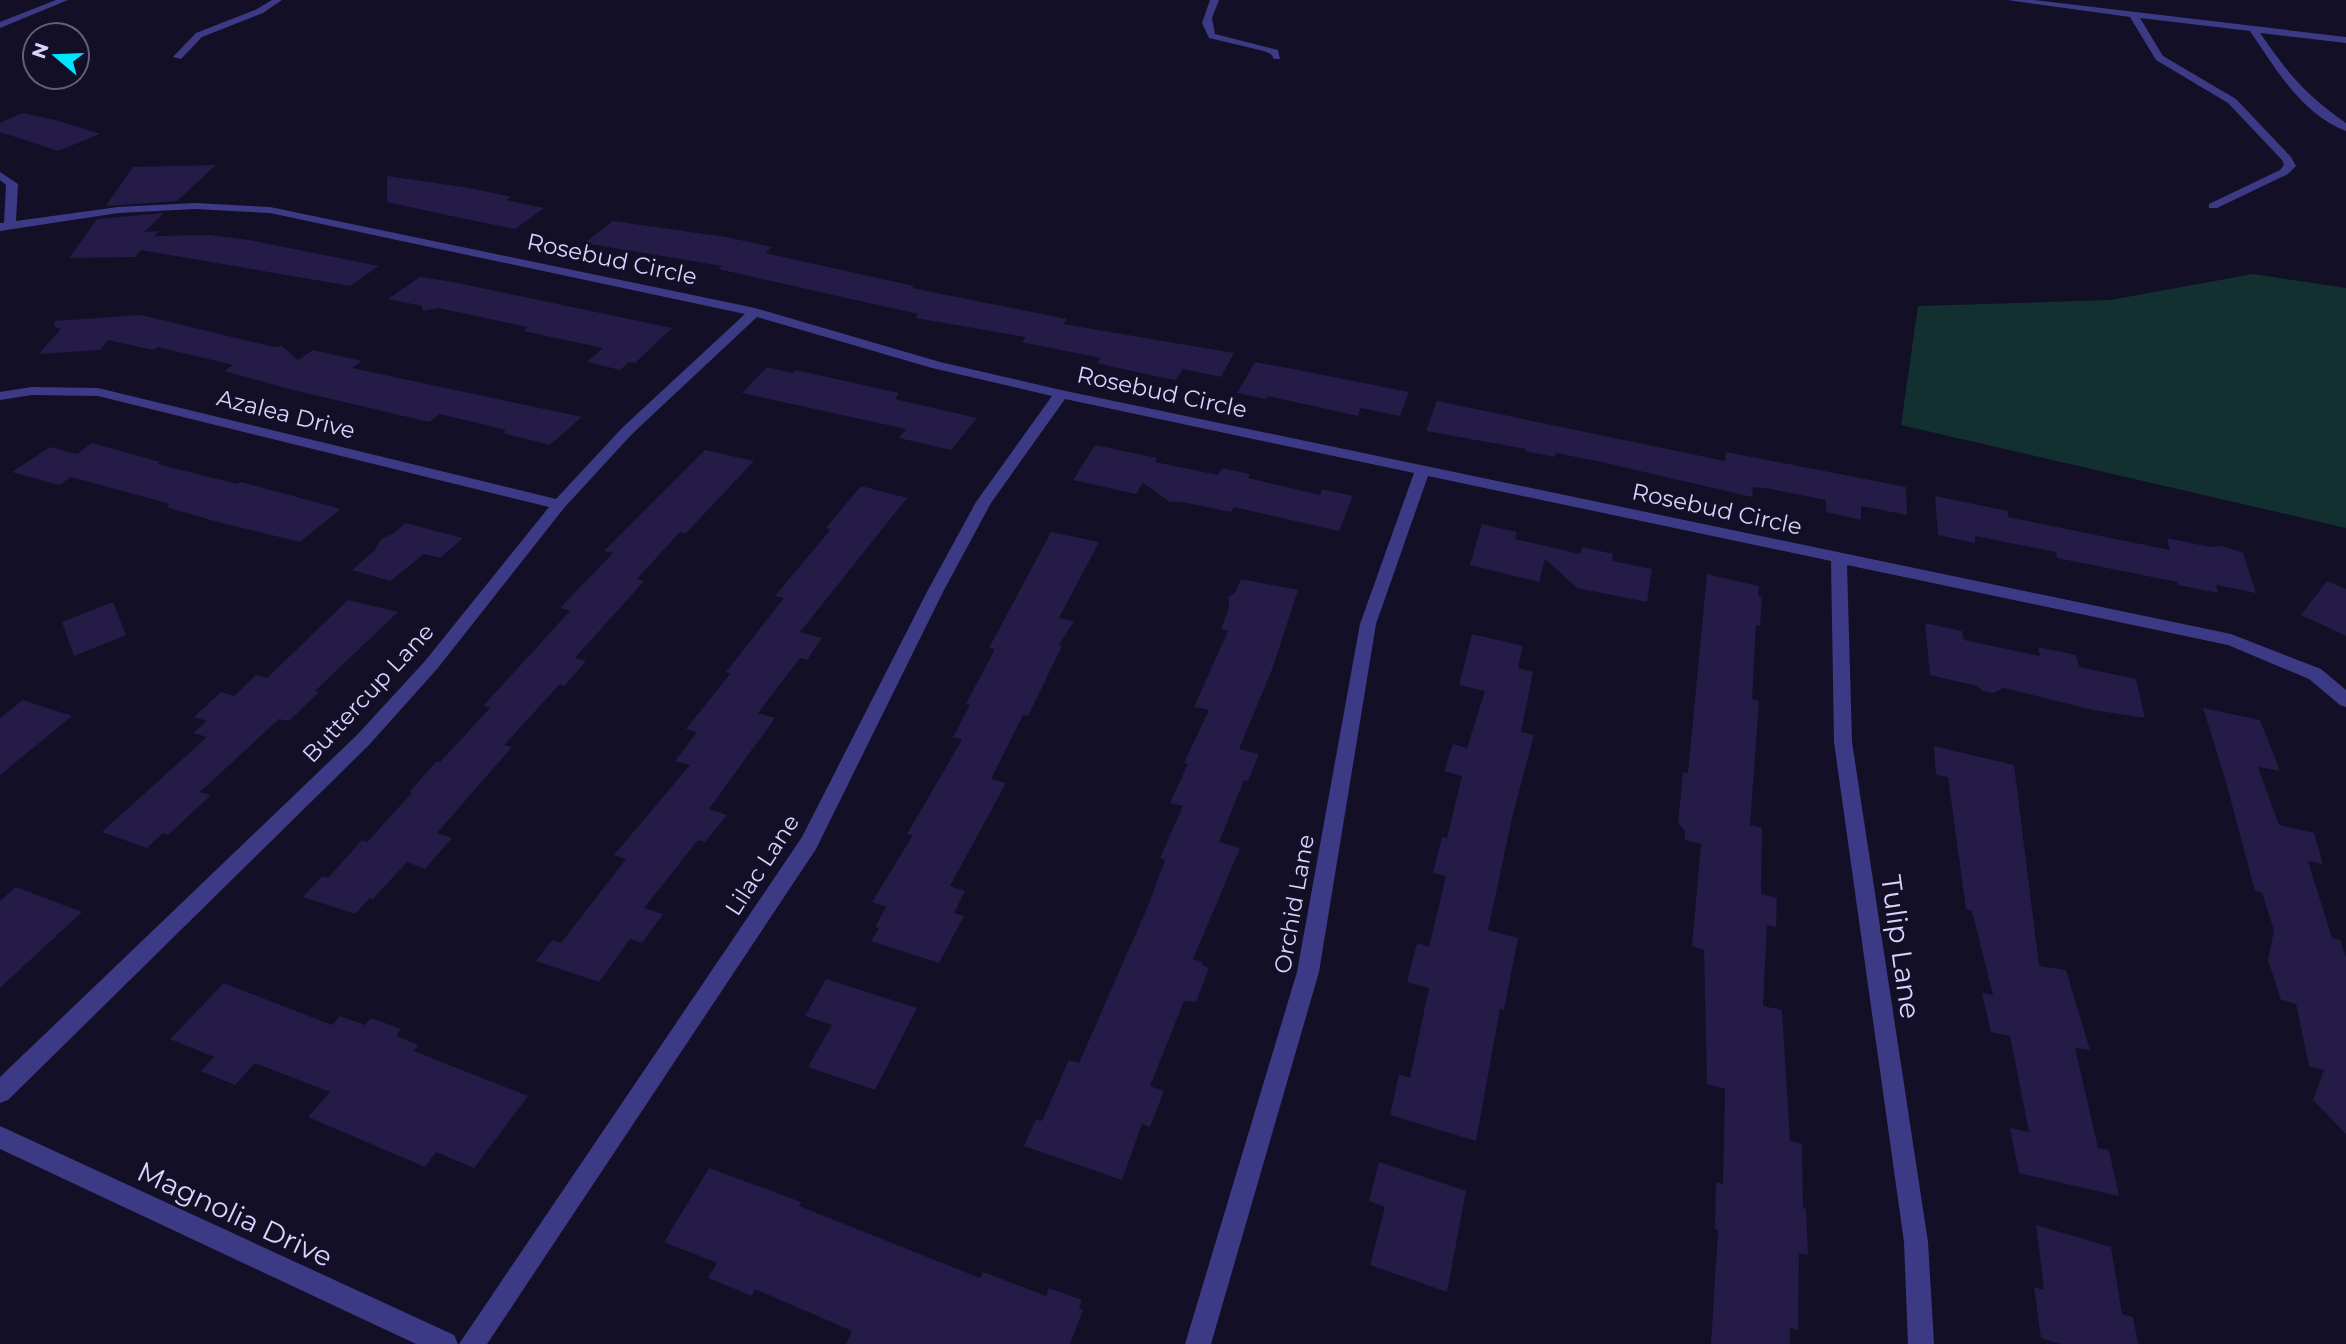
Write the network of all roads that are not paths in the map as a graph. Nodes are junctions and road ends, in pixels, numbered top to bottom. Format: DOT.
graph roads {
  1 [pos="64,0"];
  2 [pos="278,0"];
  3 [pos="1215,0"];
  4 [pos="2011,0"];
  5 [pos="2133,14"];
  6 [pos="0,25"];
  7 [pos="2253,29"];
  8 [pos="2346,40"];
  9 [pos="178,57"];
  10 [pos="1277,57"];
  11 [pos="2346,128"];
  12 [pos="0,175"];
  13 [pos="2213,206"];
  14 [pos="5,225"];
  15 [pos="755,312"];
  16 [pos="1061,394"];
  17 [pos="0,396"];
  18 [pos="1423,470"];
  19 [pos="559,505"];
  20 [pos="1839,558"];
  21 [pos="2346,700"];
  22 [pos="0,1091"];
  23 [pos="0,1137"];
  24 [pos="445,1344"];
  25 [pos="472,1344"];
  26 [pos="1198,1344"];
  27 [pos="1921,1344"];
  1 -- 6 [label="street"];
  2 -- 9 [label="street"];
  3 -- 10 [label="street"];
  4 -- 5 [label="street"];
  5 -- 7 [label="street"];
  5 -- 13 [label="street"];
  7 -- 8 [label="street"];
  7 -- 11 [label="street"];
  12 -- 14 [label="street, Rosebud Circle"];
  14 -- 15 [label="street, Rosebud Circle"];
  15 -- 16 [label="street, Rosebud Circle"];
  15 -- 19 [label="street, Buttercup Lane"];
  16 -- 18 [label="street, Rosebud Circle"];
  16 -- 25 [label="street, Lilac Lane"];
  17 -- 19 [label="street, Azalea Drive"];
  18 -- 20 [label="street, Rosebud Circle"];
  18 -- 26 [label="street, Orchid Lane"];
  19 -- 22 [label="street, Buttercup Lane"];
  20 -- 21 [label="street, Rosebud Circle"];
  20 -- 27 [label="street, Tulip Lane"];
  23 -- 24 [label="street, Magnolia Drive"];
}
